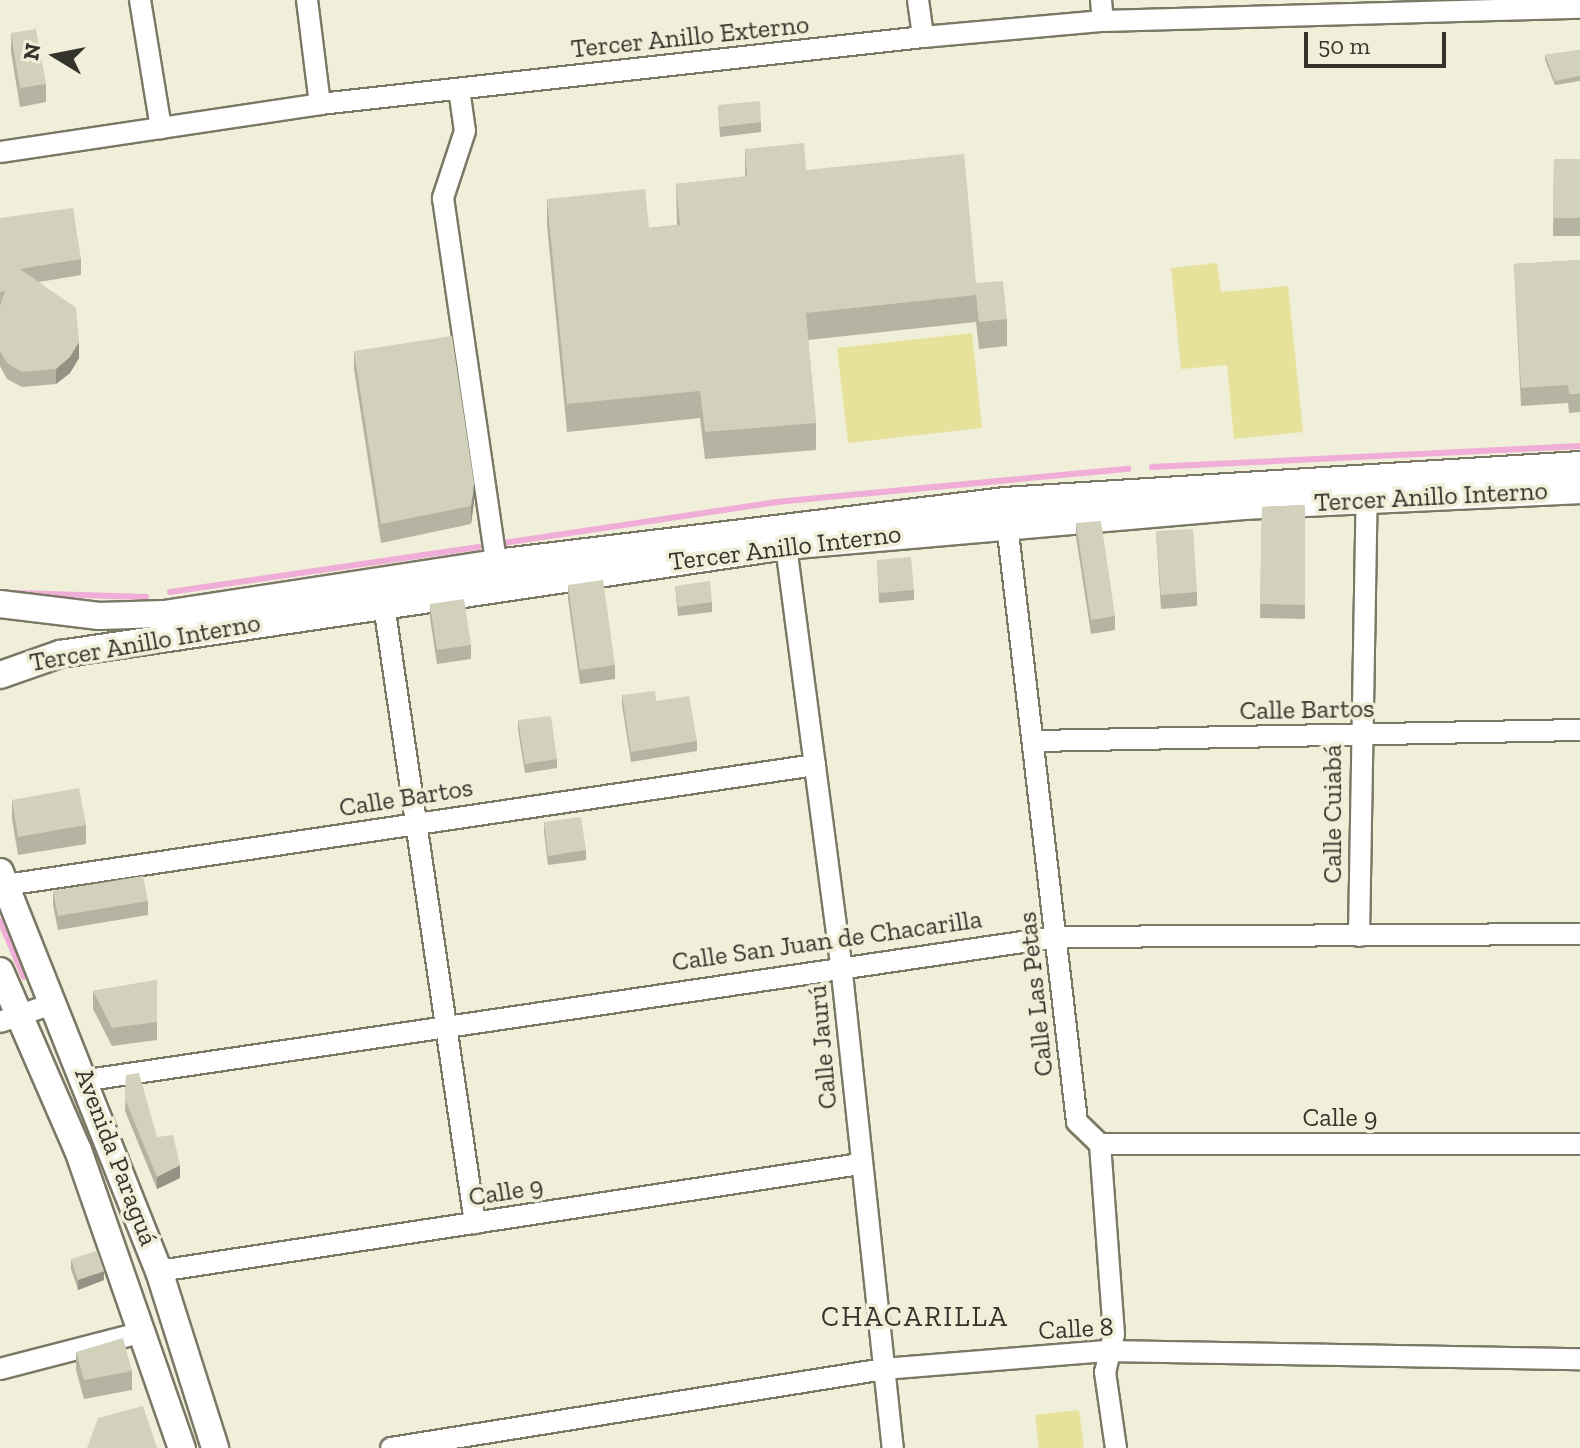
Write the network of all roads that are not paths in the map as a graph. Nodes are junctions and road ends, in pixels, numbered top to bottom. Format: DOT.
graph roads {
  1 [pos="140,0"];
  2 [pos="307,0"];
  3 [pos="918,0"];
  4 [pos="1580,8"];
  5 [pos="1102,10"];
  6 [pos="923,37"];
  7 [pos="459,89"];
  8 [pos="320,104"];
  9 [pos="161,128"];
  10 [pos="0,152"];
  11 [pos="1574,465"];
  12 [pos="1302,479"];
  13 [pos="1222,483"];
  14 [pos="1580,490"];
  15 [pos="1367,499"];
  16 [pos="1171,513"];
  17 [pos="1007,524"];
  18 [pos="722,535"];
  19 [pos="775,547"];
  20 [pos="496,563"];
  21 [pos="0,604"];
  22 [pos="384,605"];
  23 [pos="285,619"];
  24 [pos="0,675"];
  25 [pos="1580,730"];
  26 [pos="1359,735"];
  27 [pos="1036,741"];
  28 [pos="815,765"];
  29 [pos="421,821"];
  30 [pos="3,878"];
  31 [pos="1580,934"];
  32 [pos="1359,936"];
  33 [pos="1056,937"];
  34 [pos="841,964"];
  35 [pos="0,971"];
  36 [pos="55,1003"];
  37 [pos="10,1019"];
  38 [pos="447,1023"];
  39 [pos="88,1080"];
  40 [pos="1100,1144"];
  41 [pos="1580,1144"];
  42 [pos="860,1164"];
  43 [pos="475,1223"];
  44 [pos="159,1271"];
  45 [pos="143,1332"];
  46 [pos="1106,1351"];
  47 [pos="1580,1359"];
  48 [pos="0,1369"];
  49 [pos="883,1369"];
  50 [pos="182,1448"];
  51 [pos="215,1448"];
  52 [pos="391,1448"];
  53 [pos="893,1448"];
  54 [pos="1116,1448"];
  1 -- 9 [label="street"];
  2 -- 8 [label="street"];
  3 -- 6 [label="street"];
  4 -- 5 [label="street, Tercer Anillo Externo"];
  5 -- 6 [label="street, Tercer Anillo Externo"];
  6 -- 7 [label="street, Tercer Anillo Externo"];
  7 -- 8 [label="street, Tercer Anillo Externo"];
  7 -- 20 [label="street"];
  8 -- 9 [label="street, Tercer Anillo Externo"];
  9 -- 10 [label="street, Tercer Anillo Externo"];
  11 -- 12 [label="main road, Tercer Anillo Interno"];
  11 -- 15 [label="main road"];
  12 -- 13 [label="main road, Tercer Anillo Interno"];
  12 -- 16 [label="main road"];
  13 -- 17 [label="main road"];
  13 -- 18 [label="main road, Tercer Anillo Interno"];
  14 -- 15 [label="main road, Tercer Anillo Interno"];
  15 -- 16 [label="main road, Tercer Anillo Interno"];
  15 -- 26 [label="street, Calle Cuiabá"];
  16 -- 17 [label="main road, Tercer Anillo Interno"];
  17 -- 18 [label="main road"];
  17 -- 19 [label="main road, Tercer Anillo Interno"];
  17 -- 27 [label="street, Calle Las Petas"];
  18 -- 20 [label="main road, Tercer Anillo Interno"];
  19 -- 20 [label="main road"];
  19 -- 22 [label="main road, Tercer Anillo Interno"];
  19 -- 28 [label="street, Calle Jaurú"];
  20 -- 21 [label="main road, Tercer Anillo Interno"];
  20 -- 23 [label="main road"];
  22 -- 23 [label="main road, Tercer Anillo Interno"];
  22 -- 29 [label="street"];
  23 -- 24 [label="main road, Tercer Anillo Interno"];
  25 -- 26 [label="street, Calle Bartos"];
  26 -- 27 [label="street, Calle Bartos"];
  26 -- 32 [label="street, Calle Cuiabá"];
  27 -- 33 [label="street, Calle Las Petas"];
  28 -- 29 [label="street, Calle Bartos"];
  28 -- 34 [label="street, Calle Jaurú"];
  29 -- 30 [label="street, Calle Bartos"];
  29 -- 38 [label="street"];
  30 -- 36 [label="main road, Avenida Paraguá"];
  31 -- 32 [label="street, Calle San Juan de Chacarilla"];
  32 -- 33 [label="street, Calle San Juan de Chacarilla"];
  33 -- 34 [label="street, Calle San Juan de Chacarilla"];
  33 -- 40 [label="street, Calle Las Petas"];
  34 -- 38 [label="street, Calle San Juan de Chacarilla"];
  34 -- 42 [label="street, Calle Jaurú"];
  35 -- 37 [label="main road, Avenida Paraguá"];
  36 -- 37 [label="street"];
  36 -- 39 [label="main road, Avenida Paraguá"];
  37 -- 45 [label="main road, Avenida Paraguá"];
  38 -- 39 [label="street, Calle San Juan de Chacarilla"];
  38 -- 43 [label="street"];
  39 -- 44 [label="main road, Avenida Paraguá"];
  40 -- 41 [label="street, Calle 9"];
  40 -- 46 [label="street"];
  42 -- 43 [label="street, Calle 9"];
  42 -- 49 [label="street, Calle Jaurú"];
  43 -- 44 [label="street, Calle 9"];
  44 -- 51 [label="main road, Avenida Paraguá"];
  45 -- 48 [label="street"];
  45 -- 50 [label="main road, Avenida Paraguá"];
  46 -- 47 [label="street, Calle 8"];
  46 -- 49 [label="street, Calle 8"];
  46 -- 54 [label="street"];
  49 -- 52 [label="street, Calle 8"];
  49 -- 53 [label="street, Calle Jaurú"];
}
